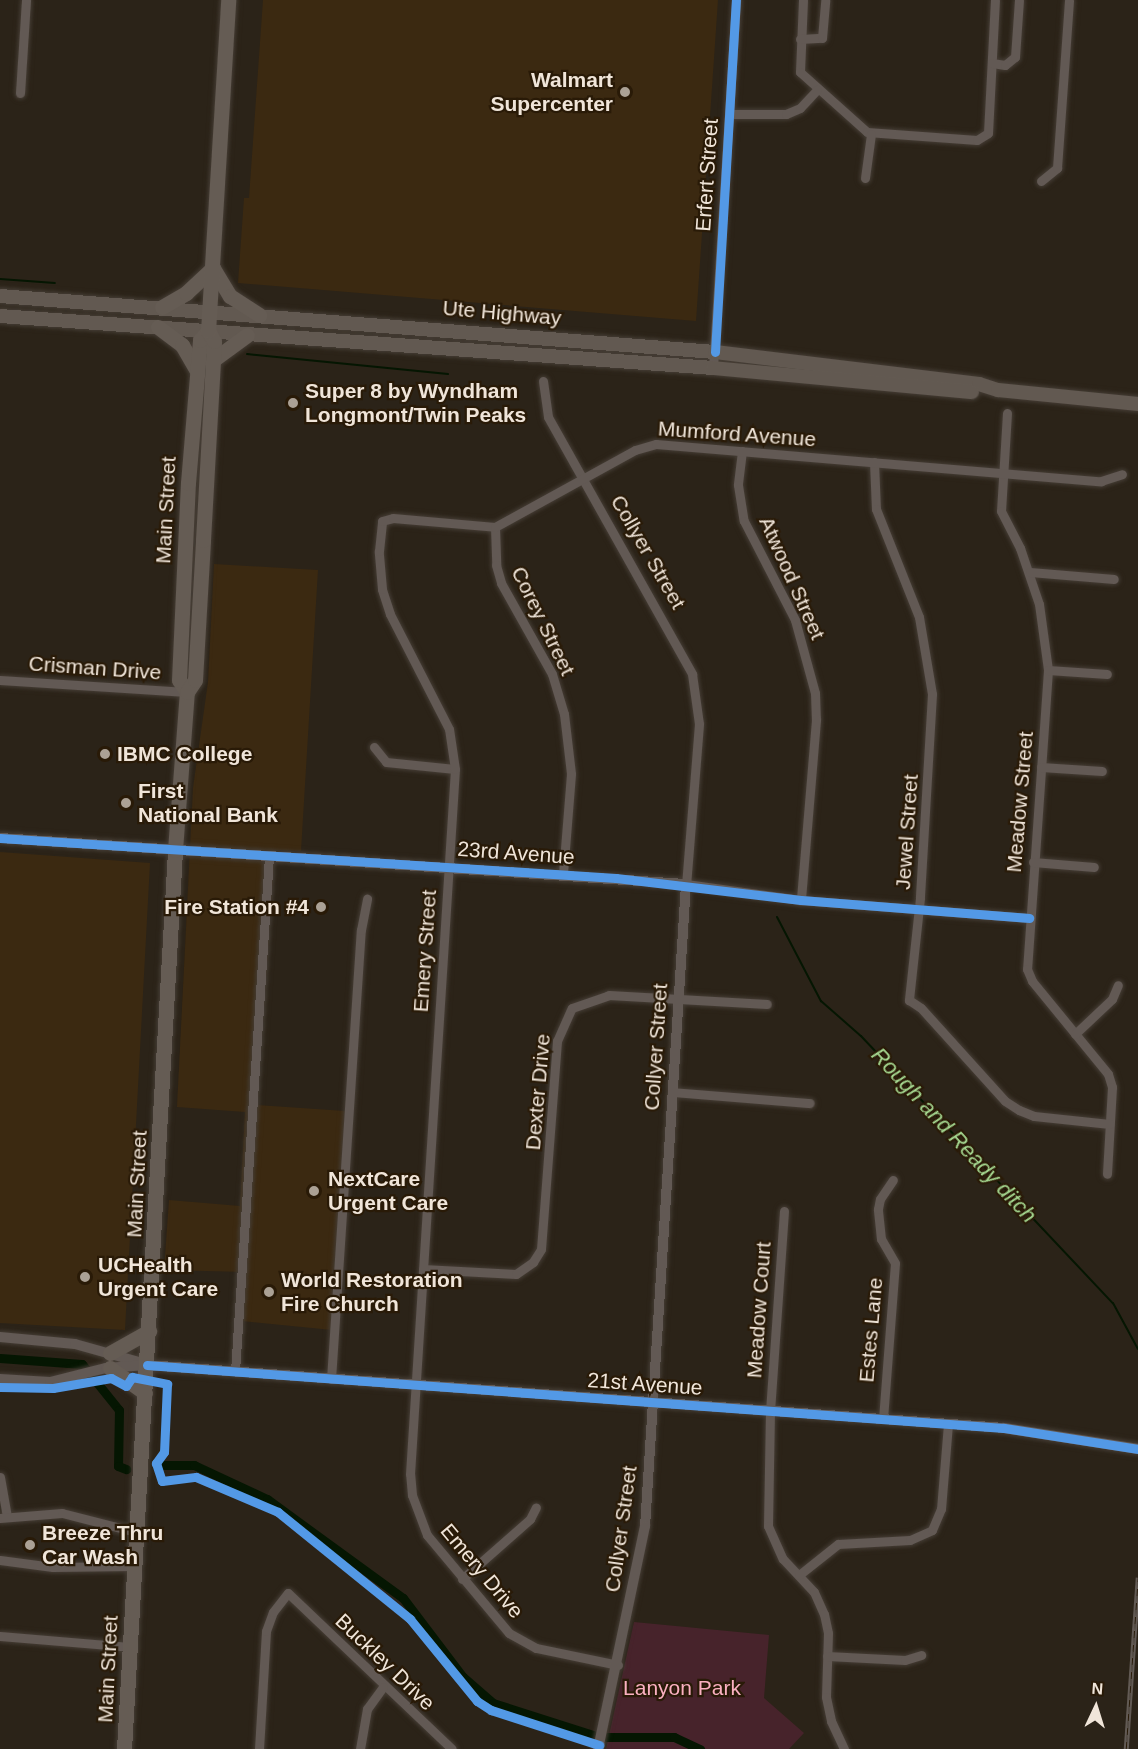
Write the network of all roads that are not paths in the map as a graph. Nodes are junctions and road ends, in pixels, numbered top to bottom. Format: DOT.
graph roads {
  1 [pos="26,0"];
  2 [pos="228,0"];
  3 [pos="736,0"];
  4 [pos="803,0"];
  5 [pos="825,0"];
  6 [pos="995,0"];
  7 [pos="1019,0"];
  8 [pos="1069,0"];
  9 [pos="800,39"];
  10 [pos="992,63"];
  11 [pos="817,90"];
  12 [pos="20,93"];
  13 [pos="729,114"];
  14 [pos="870,134"];
  15 [pos="865,178"];
  16 [pos="1041,181"];
  17 [pos="213,268"];
  18 [pos="0,296"];
  19 [pos="162,307"];
  20 [pos="210,311"];
  21 [pos="259,315"];
  22 [pos="0,316"];
  23 [pos="158,327"];
  24 [pos="208,331"];
  25 [pos="247,335"];
  26 [pos="715,352"];
  27 [pos="213,360"];
  28 [pos="714,368"];
  29 [pos="196,371"];
  30 [pos="543,381"];
  31 [pos="998,390"];
  32 [pos="1138,404"];
  33 [pos="1007,413"];
  34 [pos="742,451"];
  35 [pos="874,462"];
  36 [pos="1002,473"];
  37 [pos="1122,474"];
  38 [pos="583,479"];
  39 [pos="495,527"];
  40 [pos="1030,572"];
  41 [pos="1114,579"];
  42 [pos="1048,670"];
  43 [pos="1107,674"];
  44 [pos="0,680"];
  45 [pos="187,692"];
  46 [pos="374,747"];
  47 [pos="1041,767"];
  48 [pos="455,769"];
  49 [pos="1101,771"];
  50 [pos="0,838"];
  51 [pos="175,850"];
  52 [pos="269,857"];
  53 [pos="1034,862"];
  54 [pos="448,866"];
  55 [pos="1094,867"];
  56 [pos="563,874"];
  57 [pos="686,884"];
  58 [pos="368,899"];
  59 [pos="801,900"];
  60 [pos="845,903"];
  61 [pos="919,909"];
  62 [pos="845,914"];
  63 [pos="1029,918"];
  64 [pos="1118,985"];
  65 [pos="678,998"];
  66 [pos="766,1004"];
  67 [pos="1076,1034"];
  68 [pos="672,1092"];
  69 [pos="810,1103"];
  70 [pos="1110,1124"];
  71 [pos="1107,1174"];
  72 [pos="894,1180"];
  73 [pos="784,1211"];
  74 [pos="423,1269"];
  75 [pos="149,1331"];
  76 [pos="0,1336"];
  77 [pos="0,1345"];
  78 [pos="105,1364"];
  79 [pos="147,1365"];
  80 [pos="235,1371"];
  81 [pos="331,1378"];
  82 [pos="0,1379"];
  83 [pos="416,1385"];
  84 [pos="145,1393"];
  85 [pos="655,1402"];
  86 [pos="770,1411"];
  87 [pos="883,1419"];
  88 [pos="948,1424"];
  89 [pos="1138,1449"];
  90 [pos="0,1477"];
  91 [pos="536,1507"];
  92 [pos="4,1517"];
  93 [pos="136,1532"];
  94 [pos="0,1560"];
  95 [pos="135,1566"];
  96 [pos="0,1572"];
  97 [pos="799,1575"];
  98 [pos="462,1580"];
  99 [pos="0,1636"];
  100 [pos="130,1647"];
  101 [pos="921,1655"];
  102 [pos="828,1656"];
  103 [pos="618,1665"];
  104 [pos="383,1687"];
  105 [pos="124,1749"];
  106 [pos="259,1749"];
  107 [pos="360,1749"];
  108 [pos="452,1749"];
  109 [pos="598,1749"];
  110 [pos="844,1749"];
  1 -- 12 [label="street"];
  2 -- 17 [label="highway, Main Street"];
  3 -- 13 [label="street, Erfert Street"];
  4 -- 9 [label="street"];
  5 -- 9 [label="street"];
  6 -- 10 [label="street"];
  7 -- 10 [label="street"];
  8 -- 16 [label="street"];
  9 -- 11 [label="street"];
  10 -- 14 [label="street"];
  11 -- 13 [label="street"];
  11 -- 14 [label="street"];
  13 -- 26 [label="street, Erfert Street"];
  14 -- 15 [label="street"];
  17 -- 19 [label="highway"];
  17 -- 20 [label="highway, Main Street"];
  17 -- 21 [label="highway"];
  18 -- 19 [label="main road, Ute Highway"];
  19 -- 20 [label="main road, Ute Highway"];
  20 -- 21 [label="main road, Ute Highway"];
  20 -- 24 [label="highway, Main Street"];
  21 -- 26 [label="main road, Ute Highway"];
  22 -- 23 [label="main road, Ute Highway"];
  23 -- 24 [label="main road, Ute Highway"];
  23 -- 29 [label="highway"];
  24 -- 25 [label="main road, Ute Highway"];
  24 -- 27 [label="highway, Main Street"];
  24 -- 29 [label="highway, Main Street"];
  25 -- 27 [label="highway"];
  25 -- 28 [label="main road, Ute Highway"];
  26 -- 28 [label="street, Erfert Street"];
  26 -- 31 [label="main road, Ute Highway"];
  27 -- 45 [label="highway, Main Street"];
  28 -- 31 [label="main road, Ute Highway"];
  29 -- 45 [label="highway, Main Street"];
  30 -- 38 [label="street, Collyer Street"];
  31 -- 32 [label="main road, Ute Highway"];
  33 -- 36 [label="street, Meadow Street"];
  34 -- 35 [label="street, Mumford Avenue"];
  34 -- 38 [label="street, Mumford Avenue"];
  34 -- 59 [label="street, Atwood Street"];
  35 -- 36 [label="street, Mumford Avenue"];
  35 -- 61 [label="street, Jewel Street"];
  36 -- 37 [label="street, Mumford Avenue"];
  36 -- 40 [label="street, Meadow Street"];
  38 -- 39 [label="street, Mumford Avenue"];
  38 -- 57 [label="street, Collyer Street"];
  39 -- 48 [label="street, Emery Street"];
  39 -- 56 [label="street, Corey Street"];
  40 -- 41 [label="street"];
  40 -- 42 [label="street, Meadow Street"];
  42 -- 43 [label="street"];
  42 -- 47 [label="street, Meadow Street"];
  44 -- 45 [label="street, Crisman Drive"];
  45 -- 51 [label="highway, Main Street"];
  46 -- 48 [label="street"];
  47 -- 49 [label="street"];
  47 -- 53 [label="street, Meadow Street"];
  48 -- 54 [label="street, Emery Street"];
  50 -- 51 [label="street, 23rd Avenue"];
  51 -- 52 [label="street, 23rd Avenue"];
  51 -- 75 [label="highway, Main Street"];
  52 -- 54 [label="street, 23rd Avenue"];
  52 -- 80 [label="street"];
  53 -- 55 [label="street"];
  53 -- 63 [label="street, Meadow Street"];
  54 -- 56 [label="street, 23rd Avenue"];
  54 -- 74 [label="street, Emery Street"];
  56 -- 57 [label="street, 23rd Avenue"];
  57 -- 59 [label="street, 23rd Avenue"];
  57 -- 65 [label="street, Collyer Street"];
  58 -- 81 [label="street"];
  59 -- 60 [label="street, 23rd Avenue"];
  60 -- 61 [label="street, 23rd Avenue"];
  60 -- 62 [label="street"];
  61 -- 63 [label="street, 23rd Avenue"];
  61 -- 70 [label="street, Jewel Street"];
  63 -- 67 [label="street, Meadow Street"];
  64 -- 67 [label="street"];
  65 -- 66 [label="street, Dexter Drive"];
  65 -- 68 [label="street, Collyer Street"];
  65 -- 74 [label="street, Dexter Drive"];
  67 -- 70 [label="street, Meadow Street"];
  68 -- 69 [label="street"];
  68 -- 85 [label="street, Collyer Street"];
  70 -- 71 [label="street, Meadow Street"];
  72 -- 87 [label="street, Estes Lane"];
  73 -- 86 [label="street, Meadow Court"];
  74 -- 83 [label="street, Emery Street"];
  75 -- 78 [label="highway"];
  75 -- 79 [label="highway, Main Street"];
  76 -- 77 [label="street"];
  76 -- 78 [label="street, 21st Avenue"];
  78 -- 79 [label="street, 21st Avenue"];
  78 -- 82 [label="street"];
  78 -- 84 [label="highway"];
  79 -- 80 [label="street, 21st Avenue"];
  79 -- 84 [label="highway, Main Street"];
  80 -- 81 [label="street, 21st Avenue"];
  81 -- 83 [label="street, 21st Avenue"];
  83 -- 85 [label="street, 21st Avenue"];
  83 -- 98 [label="street, Emery Drive"];
  84 -- 93 [label="highway, Main Street"];
  85 -- 86 [label="street, 21st Avenue"];
  85 -- 103 [label="street, Collyer Street"];
  86 -- 87 [label="street, 21st Avenue"];
  86 -- 97 [label="street, Meadow Court"];
  87 -- 88 [label="street, 21st Avenue"];
  88 -- 89 [label="street, 21st Avenue"];
  88 -- 97 [label="street"];
  90 -- 92 [label="street"];
  91 -- 98 [label="street"];
  92 -- 93 [label="street"];
  93 -- 95 [label="highway, Main Street"];
  94 -- 95 [label="street"];
  94 -- 96 [label="street"];
  95 -- 100 [label="highway, Main Street"];
  97 -- 102 [label="street, Meadow Court"];
  98 -- 103 [label="street, Emery Drive"];
  99 -- 100 [label="street"];
  100 -- 105 [label="highway, Main Street"];
  101 -- 102 [label="street"];
  102 -- 110 [label="street, Meadow Court"];
  103 -- 109 [label="street, Collyer Street"];
  104 -- 106 [label="street, Buckley Drive"];
  104 -- 107 [label="street"];
  104 -- 108 [label="street, Buckley Drive"];
}
